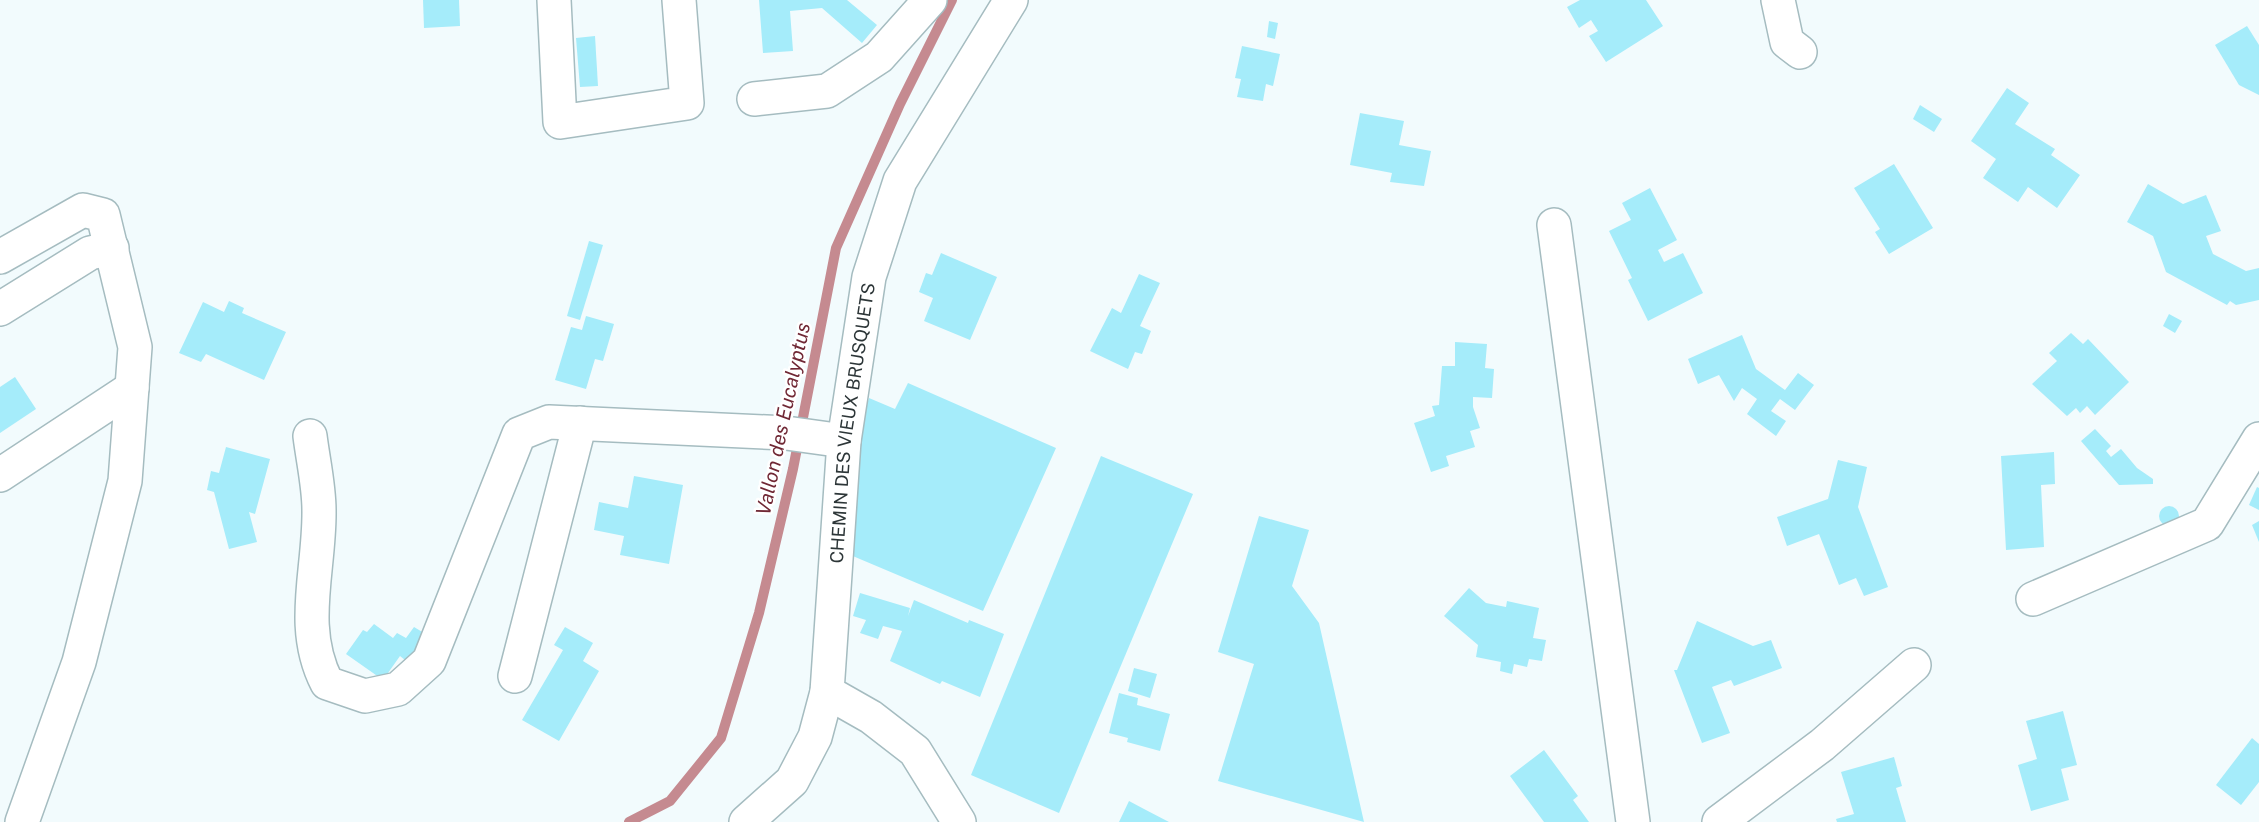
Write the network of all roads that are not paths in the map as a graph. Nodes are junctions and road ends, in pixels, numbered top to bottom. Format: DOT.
graph roads {
  1 [pos="554,0"];
  2 [pos="679,0"];
  3 [pos="930,0"];
  4 [pos="1011,0"];
  5 [pos="1778,0"];
  6 [pos="1800,52"];
  7 [pos="754,99"];
  8 [pos="1554,225"];
  9 [pos="112,248"];
  10 [pos="0,258"];
  11 [pos="0,309"];
  12 [pos="132,388"];
  13 [pos="580,423"];
  14 [pos="310,436"];
  15 [pos="2259,439"];
  16 [pos="844,441"];
  17 [pos="0,475"];
  18 [pos="2033,599"];
  19 [pos="1914,665"];
  20 [pos="515,676"];
  21 [pos="827,693"];
  22 [pos="22,822"];
  23 [pos="746,822"];
  24 [pos="959,822"];
  25 [pos="1633,822"];
  26 [pos="1719,822"];
  1 -- 2 [label="street"];
  3 -- 7 [label="street"];
  4 -- 16 [label="street, CHEMIN DES VIEUX BRUSQUETS"];
  5 -- 6 [label="street"];
  8 -- 25 [label="street"];
  9 -- 10 [label="street"];
  9 -- 11 [label="street"];
  9 -- 12 [label="street"];
  12 -- 17 [label="street"];
  12 -- 22 [label="street"];
  13 -- 14 [label="street"];
  13 -- 16 [label="street"];
  13 -- 20 [label="street"];
  15 -- 18 [label="street"];
  16 -- 21 [label="street, CHEMIN DES VIEUX BRUSQUETS"];
  19 -- 26 [label="street"];
  21 -- 23 [label="street, CHEMIN DES VIEUX BRUSQUETS"];
  21 -- 24 [label="street"];
}
